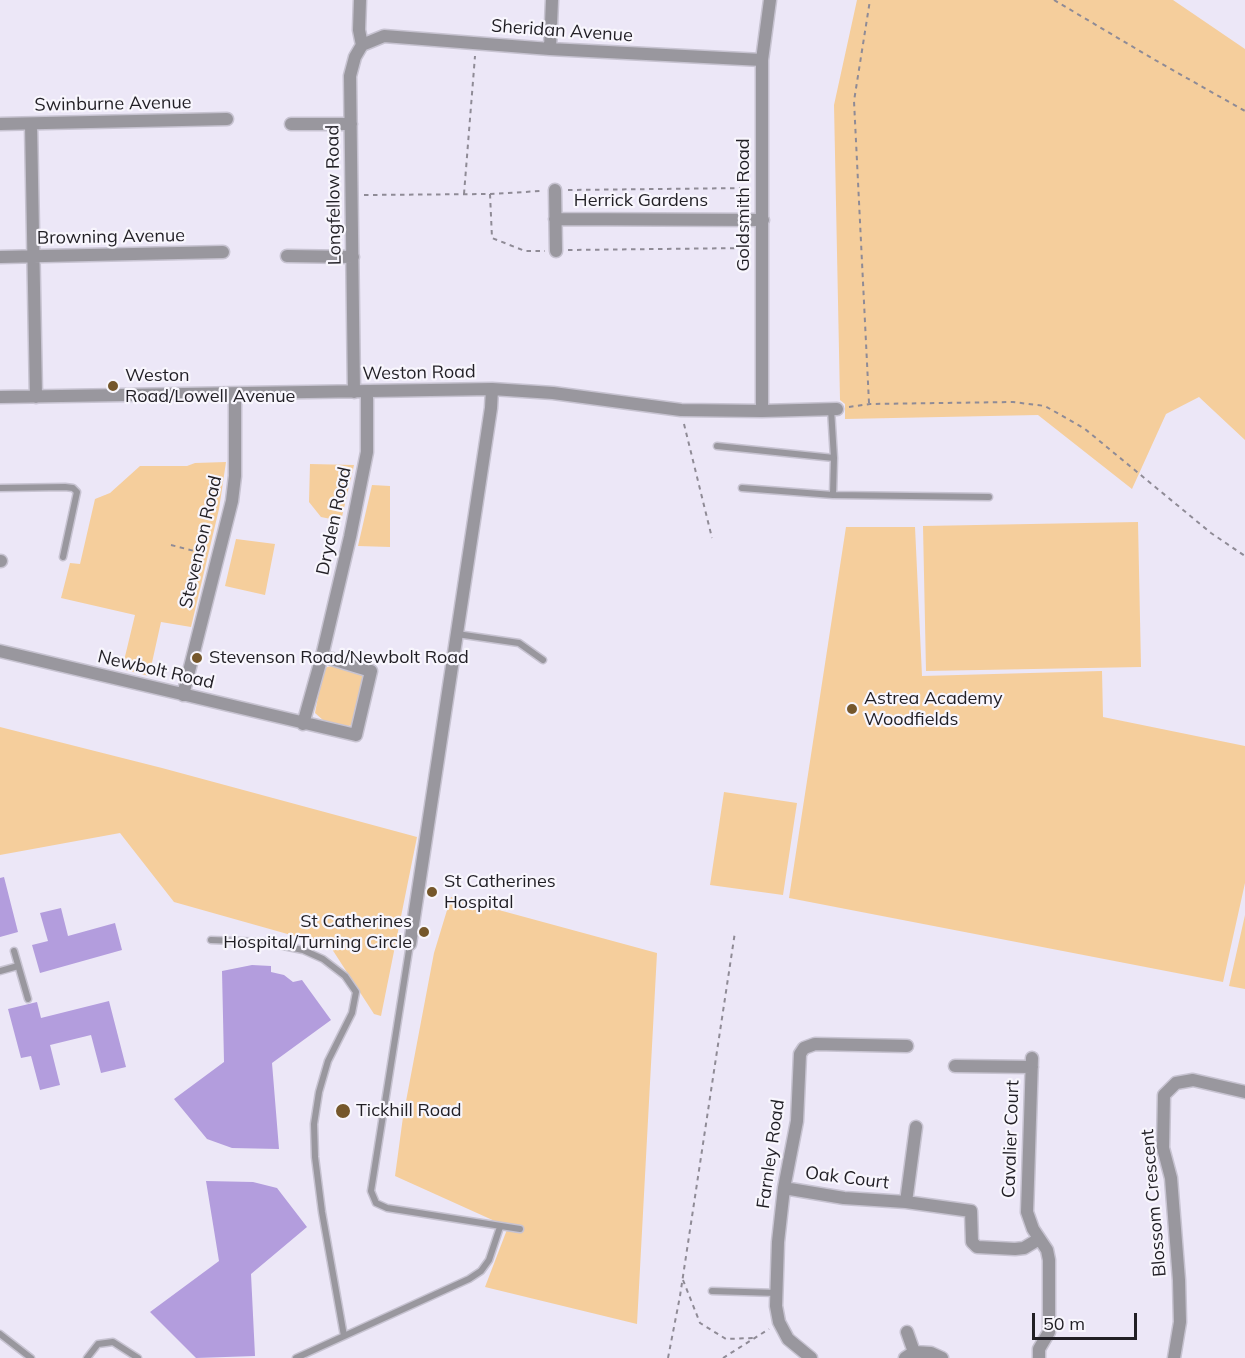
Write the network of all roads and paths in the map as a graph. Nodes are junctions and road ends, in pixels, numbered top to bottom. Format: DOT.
graph roads {
  1 [pos="360,0"];
  2 [pos="552,0"];
  3 [pos="770,0"];
  4 [pos="870,0"];
  5 [pos="1054,0"];
  6 [pos="476,43"];
  7 [pos="362,45"];
  8 [pos="550,49"];
  9 [pos="762,60"];
  10 [pos="1245,111"];
  11 [pos="227,119"];
  12 [pos="0,124"];
  13 [pos="31,124"];
  14 [pos="291,124"];
  15 [pos="351,124"];
  16 [pos="555,190"];
  17 [pos="464,194"];
  18 [pos="490,194"];
  19 [pos="555,219"];
  20 [pos="763,220"];
  21 [pos="763,248"];
  22 [pos="556,251"];
  23 [pos="224,252"];
  24 [pos="287,256"];
  25 [pos="34,257"];
  26 [pos="353,257"];
  27 [pos="0,258"];
  28 [pos="492,389"];
  29 [pos="361,392"];
  30 [pos="235,394"];
  31 [pos="0,397"];
  32 [pos="36,397"];
  33 [pos="870,404"];
  34 [pos="834,409"];
  35 [pos="681,410"];
  36 [pos="762,411"];
  37 [pos="717,446"];
  38 [pos="834,458"];
  39 [pos="0,488"];
  40 [pos="742,488"];
  41 [pos="833,495"];
  42 [pos="989,497"];
  43 [pos="712,538"];
  44 [pos="171,545"];
  45 [pos="1245,556"];
  46 [pos="63,557"];
  47 [pos="218,557"];
  48 [pos="457,634"];
  49 [pos="0,651"];
  50 [pos="322,656"];
  51 [pos="543,660"];
  52 [pos="183,694"];
  53 [pos="303,724"];
  54 [pos="735,932"];
  55 [pos="211,940"];
  56 [pos="410,944"];
  57 [pos="14,951"];
  58 [pos="18,966"];
  59 [pos="0,971"];
  60 [pos="28,999"];
  61 [pos="907,1046"];
  62 [pos="955,1066"];
  63 [pos="1245,1092"];
  64 [pos="916,1127"];
  65 [pos="784,1188"];
  66 [pos="906,1202"];
  67 [pos="500,1227"];
  68 [pos="520,1229"];
  69 [pos="1039,1239"];
  70 [pos="683,1279"];
  71 [pos="712,1291"];
  72 [pos="777,1293"];
  73 [pos="779,1322"];
  74 [pos="907,1332"];
  75 [pos="0,1334"];
  76 [pos="344,1336"];
  77 [pos="754,1338"];
  78 [pos="910,1355"];
  79 [pos="31,1358"];
  80 [pos="87,1358"];
  81 [pos="138,1358"];
  82 [pos="296,1358"];
  83 [pos="668,1358"];
  84 [pos="723,1358"];
  85 [pos="811,1358"];
  86 [pos="942,1358"];
  87 [pos="1039,1358"];
  88 [pos="1174,1358"];
  1 -- 7 [label="street, Longfellow Road"];
  2 -- 8 [label="street"];
  3 -- 9 [label="street, Goldsmith Road"];
  4 -- 33 [label="path"];
  5 -- 10 [label="path"];
  6 -- 7 [label="street, Sheridan Avenue"];
  6 -- 8 [label="street, Sheridan Avenue"];
  6 -- 17 [label="path"];
  7 -- 15 [label="street, Longfellow Road"];
  8 -- 9 [label="street, Sheridan Avenue"];
  9 -- 20 [label="street, Goldsmith Road"];
  11 -- 13 [label="street, Swinburne Avenue"];
  12 -- 13 [label="street, Swinburne Avenue"];
  13 -- 25 [label="street"];
  14 -- 15 [label="street"];
  15 -- 26 [label="street, Longfellow Road"];
  16 -- 19 [label="street, Herrick Gardens"];
  18 -- 22 [label="path"];
  19 -- 20 [label="street, Herrick Gardens"];
  19 -- 22 [label="street, Herrick Gardens"];
  20 -- 21 [label="street, Goldsmith Road"];
  21 -- 22 [label="path"];
  21 -- 36 [label="street, Goldsmith Road"];
  23 -- 25 [label="street, Browning Avenue"];
  24 -- 26 [label="street"];
  25 -- 27 [label="street, Browning Avenue"];
  25 -- 32 [label="street"];
  26 -- 29 [label="street, Longfellow Road"];
  28 -- 29 [label="street, Weston Road"];
  28 -- 35 [label="street, Weston Road"];
  28 -- 48 [label="street"];
  29 -- 30 [label="street, Weston Road"];
  29 -- 50 [label="street, Dryden Road"];
  30 -- 32 [label="street, Weston Road"];
  30 -- 47 [label="street, Stevenson Road"];
  31 -- 32 [label="street, Weston Road"];
  33 -- 34 [label="path"];
  33 -- 45 [label="path"];
  34 -- 36 [label="street, Weston Road"];
  34 -- 38 [label="lane"];
  35 -- 36 [label="street, Weston Road"];
  35 -- 43 [label="path"];
  37 -- 38 [label="lane"];
  38 -- 41 [label="lane"];
  39 -- 46 [label="lane"];
  40 -- 41 [label="lane"];
  41 -- 42 [label="lane"];
  44 -- 47 [label="path"];
  47 -- 52 [label="street, Stevenson Road"];
  48 -- 51 [label="lane"];
  48 -- 56 [label="street"];
  49 -- 52 [label="street, Newbolt Road"];
  50 -- 53 [label="street, Dryden Road"];
  50 -- 53 [label="street"];
  52 -- 53 [label="street, Newbolt Road"];
  54 -- 70 [label="path"];
  55 -- 76 [label="lane"];
  56 -- 67 [label="lane"];
  57 -- 58 [label="lane"];
  58 -- 59 [label="lane"];
  58 -- 60 [label="lane"];
  61 -- 65 [label="street, Farnley Road"];
  62 -- 69 [label="street, Cavalier Court"];
  63 -- 88 [label="street, Blossom Crescent"];
  64 -- 66 [label="street, Oak Court"];
  65 -- 66 [label="street, Oak Court"];
  65 -- 72 [label="street, Farnley Road"];
  66 -- 69 [label="street, Oak Court"];
  67 -- 68 [label="lane"];
  67 -- 76 [label="lane"];
  69 -- 87 [label="street, Cavalier Court"];
  70 -- 77 [label="path"];
  70 -- 83 [label="path"];
  71 -- 72 [label="lane"];
  72 -- 73 [label="street, Farnley Road"];
  73 -- 77 [label="path"];
  73 -- 85 [label="street"];
  74 -- 78 [label="street"];
  75 -- 79 [label="lane"];
  76 -- 82 [label="lane"];
  77 -- 84 [label="path"];
  78 -- 86 [label="street"];
  80 -- 81 [label="lane"];
}
